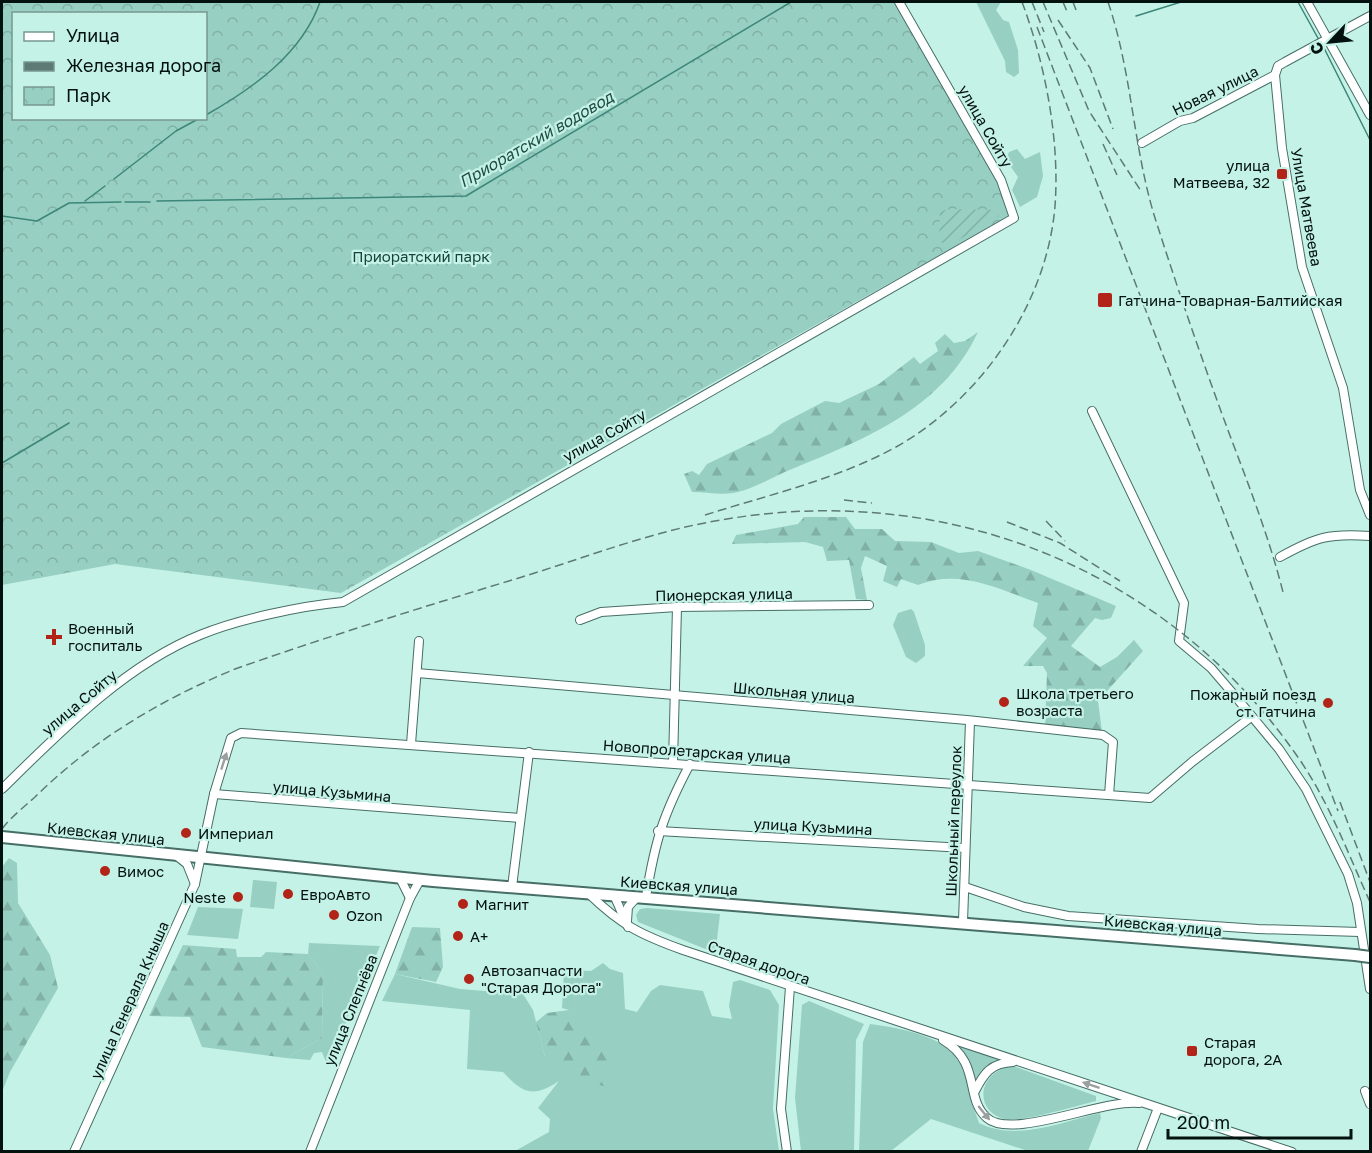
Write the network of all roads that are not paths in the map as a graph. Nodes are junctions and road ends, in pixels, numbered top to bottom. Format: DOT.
graph roads {
  1 [pos="899,2"];
  2 [pos="1307,2"];
  3 [pos="1371,16"];
  4 [pos="1327,40"];
  5 [pos="1275,75"];
  6 [pos="1367,102"];
  7 [pos="1371,115"];
  8 [pos="1142,143"];
  9 [pos="1092,411"];
  10 [pos="1371,515"];
  11 [pos="1371,536"];
  12 [pos="1280,557"];
  13 [pos="869,605"];
  14 [pos="676,607"];
  15 [pos="580,620"];
  16 [pos="419,641"];
  17 [pos="417,673"];
  18 [pos="675,696"];
  19 [pos="1251,717"];
  20 [pos="970,721"];
  21 [pos="241,733"];
  22 [pos="411,744"];
  23 [pos="529,752"];
  24 [pos="673,762"];
  25 [pos="690,764"];
  26 [pos="968,786"];
  27 [pos="2,789"];
  28 [pos="214,794"];
  29 [pos="1109,795"];
  30 [pos="520,818"];
  31 [pos="658,831"];
  32 [pos="2,837"];
  33 [pos="965,848"];
  34 [pos="176,855"];
  35 [pos="201,857"];
  36 [pos="400,878"];
  37 [pos="420,880"];
  38 [pos="195,884"];
  39 [pos="512,887"];
  40 [pos="965,887"];
  41 [pos="589,894"];
  42 [pos="614,896"];
  43 [pos="642,897"];
  44 [pos="410,898"];
  45 [pos="613,918"];
  46 [pos="963,922"];
  47 [pos="629,928"];
  48 [pos="1360,932"];
  49 [pos="1371,957"];
  50 [pos="790,987"];
  51 [pos="1371,989"];
  52 [pos="932,1033"];
  53 [pos="1017,1061"];
  54 [pos="1365,1090"];
  55 [pos="975,1091"];
  56 [pos="1146,1104"];
  57 [pos="1371,1104"];
  58 [pos="1158,1108"];
  59 [pos="74,1152"];
  60 [pos="310,1152"];
  61 [pos="787,1152"];
  62 [pos="1141,1152"];
  63 [pos="1292,1152"];
  1 -- 27 [label="street, улица Сойту"];
  2 -- 4 [label="street"];
  3 -- 4 [label="street, Новая улица"];
  4 -- 5 [label="street, Новая улица"];
  4 -- 6 [label="street"];
  5 -- 8 [label="street, Новая улица"];
  5 -- 10 [label="street, Улица Матвеева"];
  6 -- 7 [label="street"];
  9 -- 19 [label="street"];
  11 -- 12 [label="street"];
  13 -- 14 [label="street, Пионерская улица"];
  14 -- 15 [label="street, Пионерская улица"];
  14 -- 18 [label="street"];
  16 -- 17 [label="street"];
  17 -- 18 [label="street, Школьная улица"];
  17 -- 22 [label="street"];
  18 -- 20 [label="street, Школьная улица"];
  18 -- 24 [label="street"];
  19 -- 29 [label="street, Новопролетарская улица"];
  19 -- 48 [label="street"];
  20 -- 26 [label="street, Школьный переулок"];
  20 -- 29 [label="street, Школьная улица"];
  21 -- 22 [label="street, Новопролетарская улица"];
  28 -- 21 [label="street, улица Генерала Кныша, one-way"];
  22 -- 23 [label="street, Новопролетарская улица"];
  23 -- 24 [label="street, Новопролетарская улица"];
  23 -- 30 [label="street"];
  24 -- 25 [label="street, Новопролетарская улица"];
  25 -- 26 [label="street, Новопролетарская улица"];
  25 -- 31 [label="street"];
  26 -- 29 [label="street, Новопролетарская улица"];
  26 -- 33 [label="street, Школьный переулок"];
  28 -- 30 [label="street, улица Кузьмина"];
  28 -- 35 [label="street, улица Генерала Кныша"];
  30 -- 39 [label="street"];
  31 -- 33 [label="street, улица Кузьмина"];
  31 -- 43 [label="street"];
  32 -- 34 [label="main road, Киевская улица"];
  33 -- 40 [label="street, Школьный переулок"];
  34 -- 35 [label="main road, Киевская улица"];
  34 -- 38 [label="street"];
  35 -- 36 [label="main road, Киевская улица"];
  35 -- 38 [label="street, улица Генерала Кныша"];
  36 -- 37 [label="main road, Киевская улица"];
  36 -- 44 [label="street"];
  37 -- 39 [label="main road, Киевская улица"];
  37 -- 44 [label="street, улица Слепнёва"];
  38 -- 59 [label="street, улица Генерала Кныша"];
  39 -- 41 [label="main road, Киевская улица"];
  40 -- 46 [label="street, Школьный переулок"];
  40 -- 48 [label="street, Киевская улица"];
  41 -- 42 [label="main road, Киевская улица"];
  41 -- 45 [label="street, Старая дорога"];
  42 -- 43 [label="main road, Киевская улица"];
  42 -- 45 [label="street"];
  42 -- 47 [label="street"];
  43 -- 46 [label="main road, Киевская улица"];
  43 -- 47 [label="street"];
  44 -- 60 [label="street, улица Слепнёва"];
  45 -- 47 [label="street, Старая дорога"];
  46 -- 49 [label="main road, Киевская улица, bridge"];
  47 -- 50 [label="street, Старая дорога"];
  48 -- 51 [label="street"];
  50 -- 52 [label="street, Старая дорога"];
  50 -- 61 [label="street"];
  52 -- 53 [label="street, Старая дорога"];
  52 -- 55 [label="street, Старая дорога"];
  53 -- 55 [label="street"];
  56 -- 53 [label="street, Старая дорога, one-way"];
  54 -- 57 [label="street"];
  55 -- 56 [label="street, Старая дорога, one-way"];
  56 -- 58 [label="street, Старая дорога"];
  58 -- 62 [label="street"];
  58 -- 63 [label="street, Старая дорога"];
}
